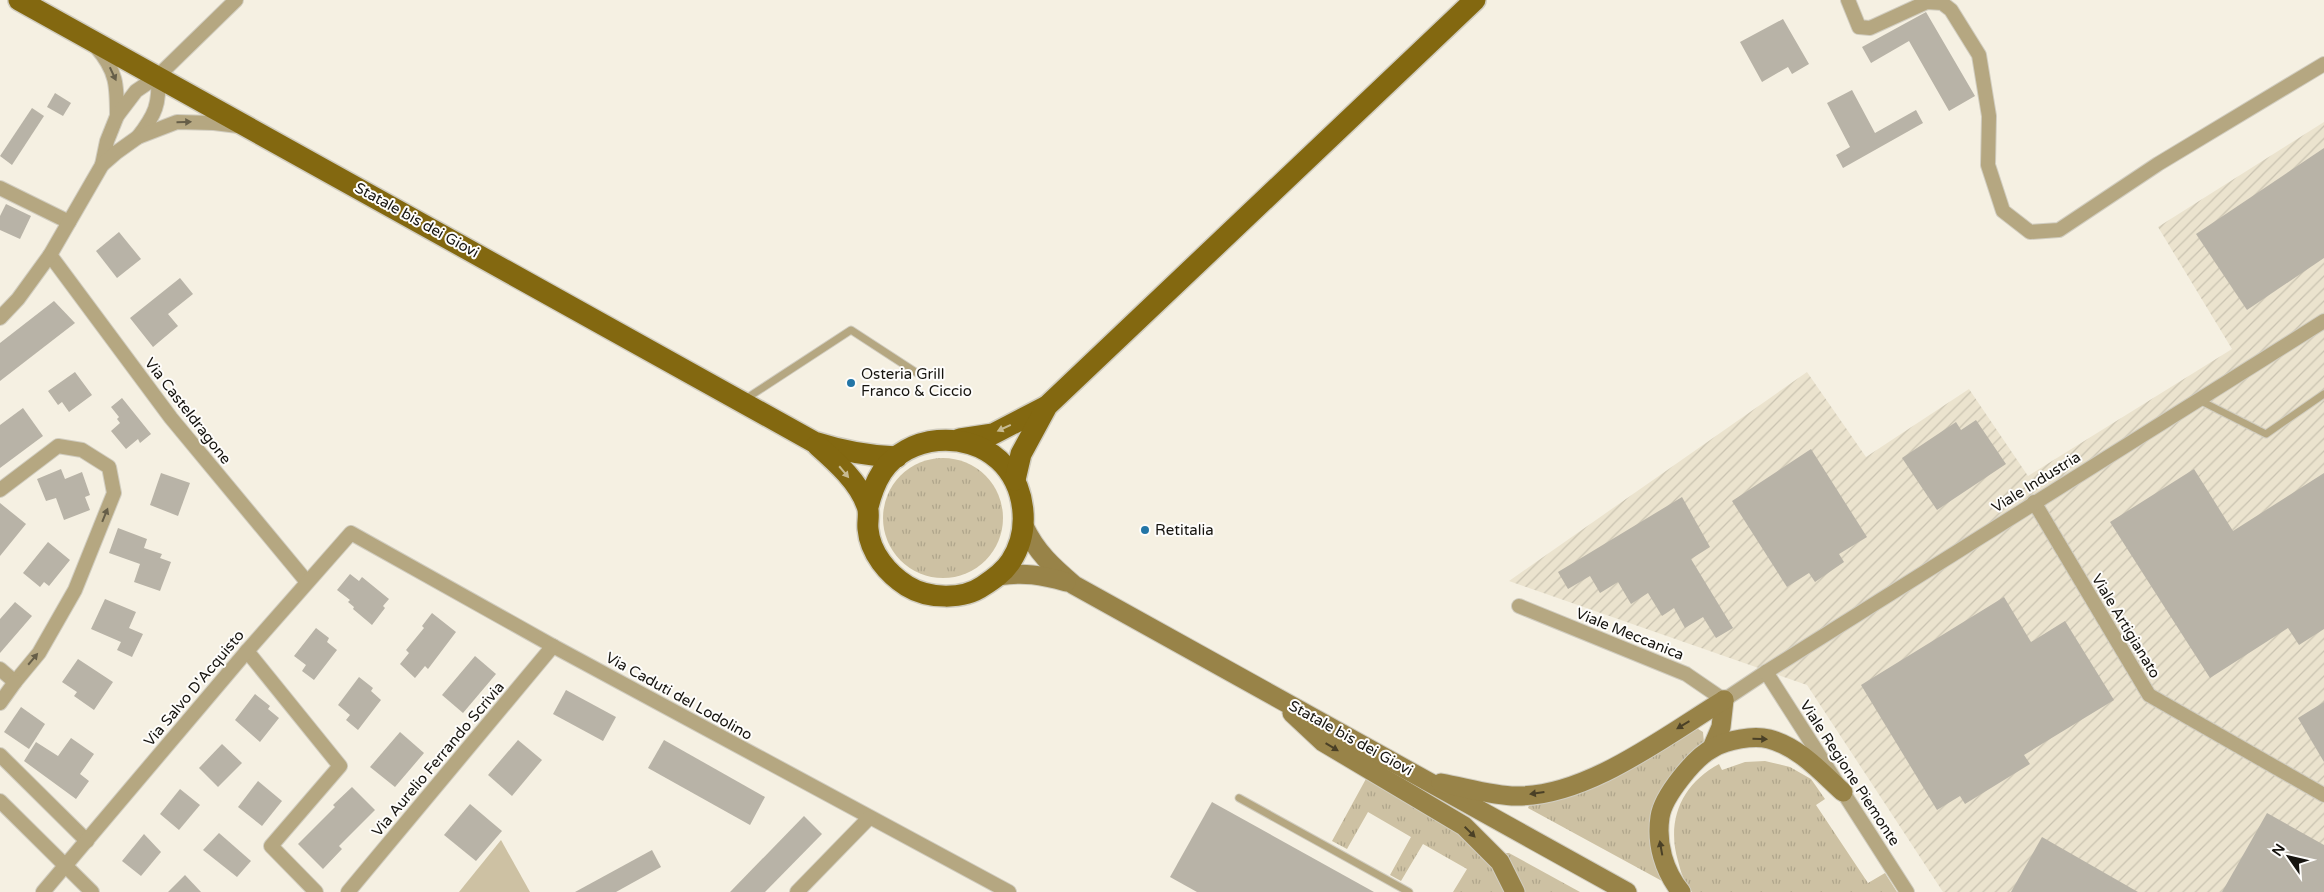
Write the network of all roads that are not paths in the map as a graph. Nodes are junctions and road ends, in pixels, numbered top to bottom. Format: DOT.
graph roads {
  1 [pos="19,0"];
  2 [pos="236,0"];
  3 [pos="1475,0"];
  4 [pos="1848,0"];
  5 [pos="90,39"];
  6 [pos="2324,64"];
  7 [pos="158,76"];
  8 [pos="117,116"];
  9 [pos="254,129"];
  10 [pos="138,137"];
  11 [pos="102,165"];
  12 [pos="0,188"];
  13 [pos="69,222"];
  14 [pos="50,255"];
  15 [pos="0,318"];
  16 [pos="2324,321"];
  17 [pos="917,373"];
  18 [pos="2324,394"];
  19 [pos="2198,400"];
  20 [pos="742,402"];
  21 [pos="1047,406"];
  22 [pos="954,440"];
  23 [pos="814,442"];
  24 [pos="897,456"];
  25 [pos="1015,480"];
  26 [pos="0,490"];
  27 [pos="2034,502"];
  28 [pos="868,507"];
  29 [pos="1024,526"];
  30 [pos="351,533"];
  31 [pos="999,576"];
  32 [pos="307,582"];
  33 [pos="1074,585"];
  34 [pos="1518,606"];
  35 [pos="552,646"];
  36 [pos="246,651"];
  37 [pos="0,669"];
  38 [pos="1766,672"];
  39 [pos="15,682"];
  40 [pos="1269,692"];
  41 [pos="1724,700"];
  42 [pos="0,703"];
  43 [pos="1712,748"];
  44 [pos="0,754"];
  45 [pos="1426,780"];
  46 [pos="1843,792"];
  47 [pos="2324,795"];
  48 [pos="1238,798"];
  49 [pos="0,801"];
  50 [pos="869,818"];
  51 [pos="87,840"];
  52 [pos="65,866"];
  53 [pos="990,889"];
  54 [pos="43,892"];
  55 [pos="92,892"];
  56 [pos="316,892"];
  57 [pos="348,892"];
  58 [pos="797,892"];
  59 [pos="1009,892"];
  60 [pos="1409,892"];
  61 [pos="1515,892"];
  62 [pos="1627,892"];
  63 [pos="1681,892"];
  64 [pos="1907,892"];
  1 -- 5 [label="main road, Statale bis dei Giovi"];
  2 -- 7 [label="street"];
  3 -- 21 [label="main road"];
  4 -- 6 [label="street"];
  5 -- 7 [label="main road, Statale bis dei Giovi"];
  5 -- 8 [label="street, one-way"];
  7 -- 8 [label="street"];
  7 -- 9 [label="main road, Statale bis dei Giovi"];
  7 -- 10 [label="street"];
  8 -- 11 [label="street"];
  10 -- 9 [label="street, one-way"];
  9 -- 20 [label="main road, Statale bis dei Giovi"];
  10 -- 11 [label="street"];
  11 -- 13 [label="street"];
  12 -- 13 [label="street"];
  13 -- 14 [label="street"];
  14 -- 15 [label="street"];
  14 -- 32 [label="street, Via Casteldragone"];
  16 -- 19 [label="street, Viale Industria"];
  17 -- 20 [label="lane"];
  18 -- 19 [label="lane"];
  19 -- 27 [label="street, Viale Industria"];
  20 -- 23 [label="main road, Statale bis dei Giovi"];
  21 -- 22 [label="main road, one-way"];
  21 -- 25 [label="main road"];
  22 -- 24 [label="main road, Statale bis dei Giovi"];
  22 -- 25 [label="main road, Statale bis dei Giovi"];
  23 -- 24 [label="main road, Statale bis dei Giovi"];
  23 -- 28 [label="main road, Statale bis dei Giovi, one-way"];
  24 -- 28 [label="main road, Statale bis dei Giovi"];
  25 -- 29 [label="main road, Statale bis dei Giovi"];
  39 -- 26 [label="street, one-way"];
  27 -- 38 [label="street, Viale Industria"];
  27 -- 47 [label="street, Viale Artigianato"];
  28 -- 31 [label="main road, Statale bis dei Giovi"];
  29 -- 31 [label="main road, Statale bis dei Giovi"];
  29 -- 33 [label="main road, Statale bis dei Giovi"];
  30 -- 32 [label="street, Via Salvo D'Acquisto"];
  30 -- 35 [label="street, Via Caduti del Lodolino"];
  31 -- 33 [label="main road, Statale bis dei Giovi"];
  32 -- 36 [label="street, Via Salvo D'Acquisto"];
  33 -- 40 [label="main road, Statale bis dei Giovi"];
  34 -- 41 [label="street, Viale Meccanica"];
  35 -- 50 [label="street, Via Caduti del Lodolino"];
  35 -- 57 [label="street, Via Aurelio Ferrando Scrivia"];
  36 -- 51 [label="street, Via Salvo D'Acquisto"];
  36 -- 56 [label="street"];
  37 -- 39 [label="street"];
  38 -- 41 [label="street, Viale Industria"];
  38 -- 46 [label="street, Viale Regione Piemonte"];
  39 -- 42 [label="street"];
  40 -- 45 [label="main road, Statale bis dei Giovi"];
  40 -- 61 [label="main road, one-way"];
  41 -- 43 [label="main road"];
  41 -- 45 [label="main road, one-way"];
  43 -- 46 [label="main road, one-way"];
  63 -- 43 [label="main road, one-way"];
  44 -- 51 [label="street"];
  45 -- 62 [label="main road, Statale bis dei Giovi"];
  46 -- 64 [label="street, Viale Regione Piemonte"];
  48 -- 60 [label="lane"];
  49 -- 52 [label="street"];
  50 -- 53 [label="street, Via Caduti del Lodolino"];
  50 -- 58 [label="street"];
  51 -- 52 [label="street, Via Salvo D'Acquisto"];
  52 -- 54 [label="street, Via Salvo D'Acquisto"];
  52 -- 55 [label="street"];
  53 -- 59 [label="street, Via Caduti del Lodolino"];
}
